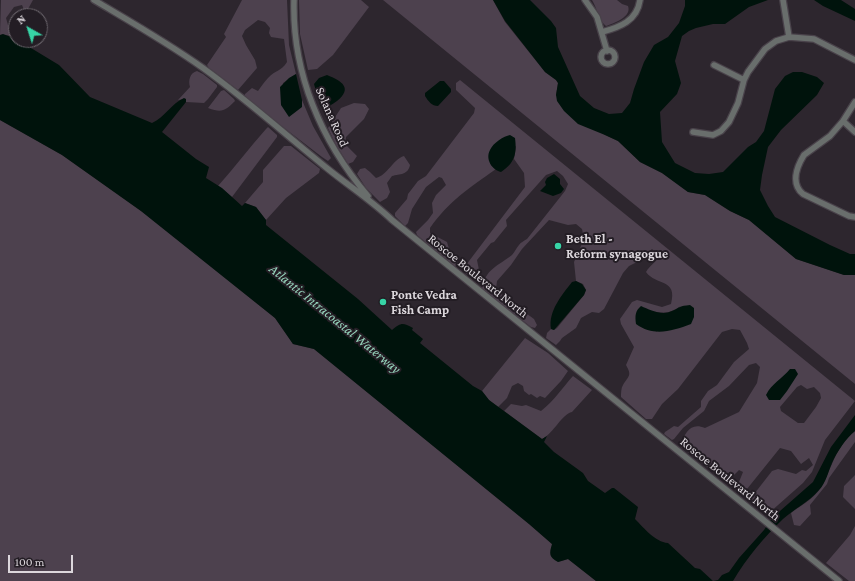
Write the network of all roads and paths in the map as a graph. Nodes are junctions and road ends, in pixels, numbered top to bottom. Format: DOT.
graph roads {
  1 [pos="94,0"];
  2 [pos="294,0"];
  3 [pos="585,0"];
  4 [pos="640,0"];
  5 [pos="783,0"];
  6 [pos="602,32"];
  7 [pos="789,38"];
  8 [pos="607,51"];
  9 [pos="855,60"];
  10 [pos="714,64"];
  11 [pos="744,80"];
  12 [pos="855,102"];
  13 [pos="843,121"];
  14 [pos="693,132"];
  15 [pos="855,132"];
  16 [pos="329,170"];
  17 [pos="349,173"];
  18 [pos="377,206"];
  19 [pos="855,217"];
  20 [pos="839,581"];
  1 -- 16 [label="street, Roscoe Boulevard North"];
  2 -- 17 [label="street, Solana Road"];
  3 -- 6 [label="street"];
  4 -- 6 [label="street"];
  5 -- 7 [label="street"];
  6 -- 8 [label="street"];
  7 -- 9 [label="street"];
  7 -- 11 [label="street"];
  10 -- 11 [label="street"];
  11 -- 14 [label="street"];
  12 -- 13 [label="street"];
  13 -- 15 [label="street"];
  13 -- 19 [label="street"];
  16 -- 17 [label="street"];
  16 -- 18 [label="street, Roscoe Boulevard North"];
  17 -- 18 [label="street, Solana Road"];
  18 -- 20 [label="street, Roscoe Boulevard North"];
}
